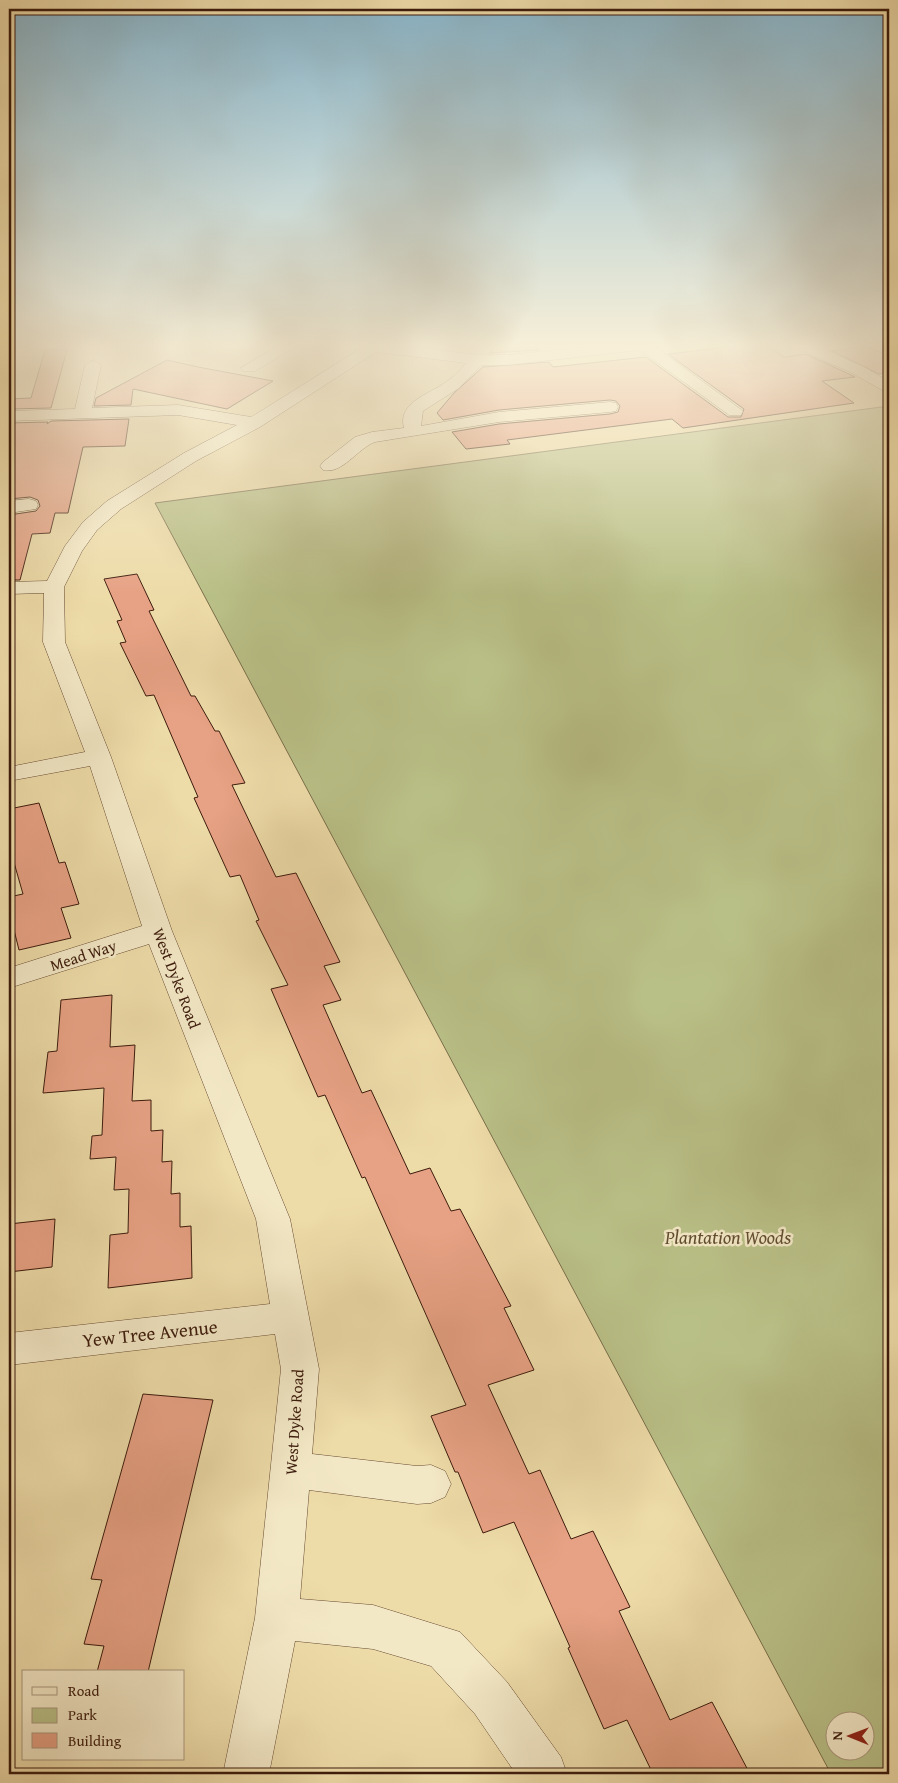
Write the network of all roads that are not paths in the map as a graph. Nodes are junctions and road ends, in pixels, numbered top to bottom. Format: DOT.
graph roads {
  1 [pos="242,429"];
  2 [pos="413,429"];
  3 [pos="431,429"];
  4 [pos="414,432"];
  5 [pos="329,466"];
  6 [pos="29,505"];
  7 [pos="9,506"];
  8 [pos="54,587"];
  9 [pos="9,588"];
  10 [pos="99,757"];
  11 [pos="9,774"];
  12 [pos="158,931"];
  13 [pos="9,978"];
  14 [pos="291,1317"];
  15 [pos="9,1349"];
  16 [pos="291,1470"];
  17 [pos="431,1484"];
  18 [pos="277,1618"];
  19 [pos="246,1774"];
  20 [pos="544,1774"];
  1 -- 8 [label="street, West Dyke Road"];
  2 -- 4 [label="street"];
  3 -- 4 [label="street"];
  4 -- 5 [label="street"];
  6 -- 7 [label="street"];
  8 -- 9 [label="street"];
  8 -- 10 [label="street, West Dyke Road"];
  10 -- 11 [label="street"];
  10 -- 12 [label="street, West Dyke Road"];
  12 -- 13 [label="street, Mead Way"];
  12 -- 14 [label="street, West Dyke Road"];
  14 -- 15 [label="street, Yew Tree Avenue"];
  14 -- 16 [label="street, West Dyke Road"];
  16 -- 17 [label="street"];
  16 -- 18 [label="street, West Dyke Road"];
  18 -- 19 [label="street, West Dyke Road"];
  18 -- 20 [label="street"];
}
